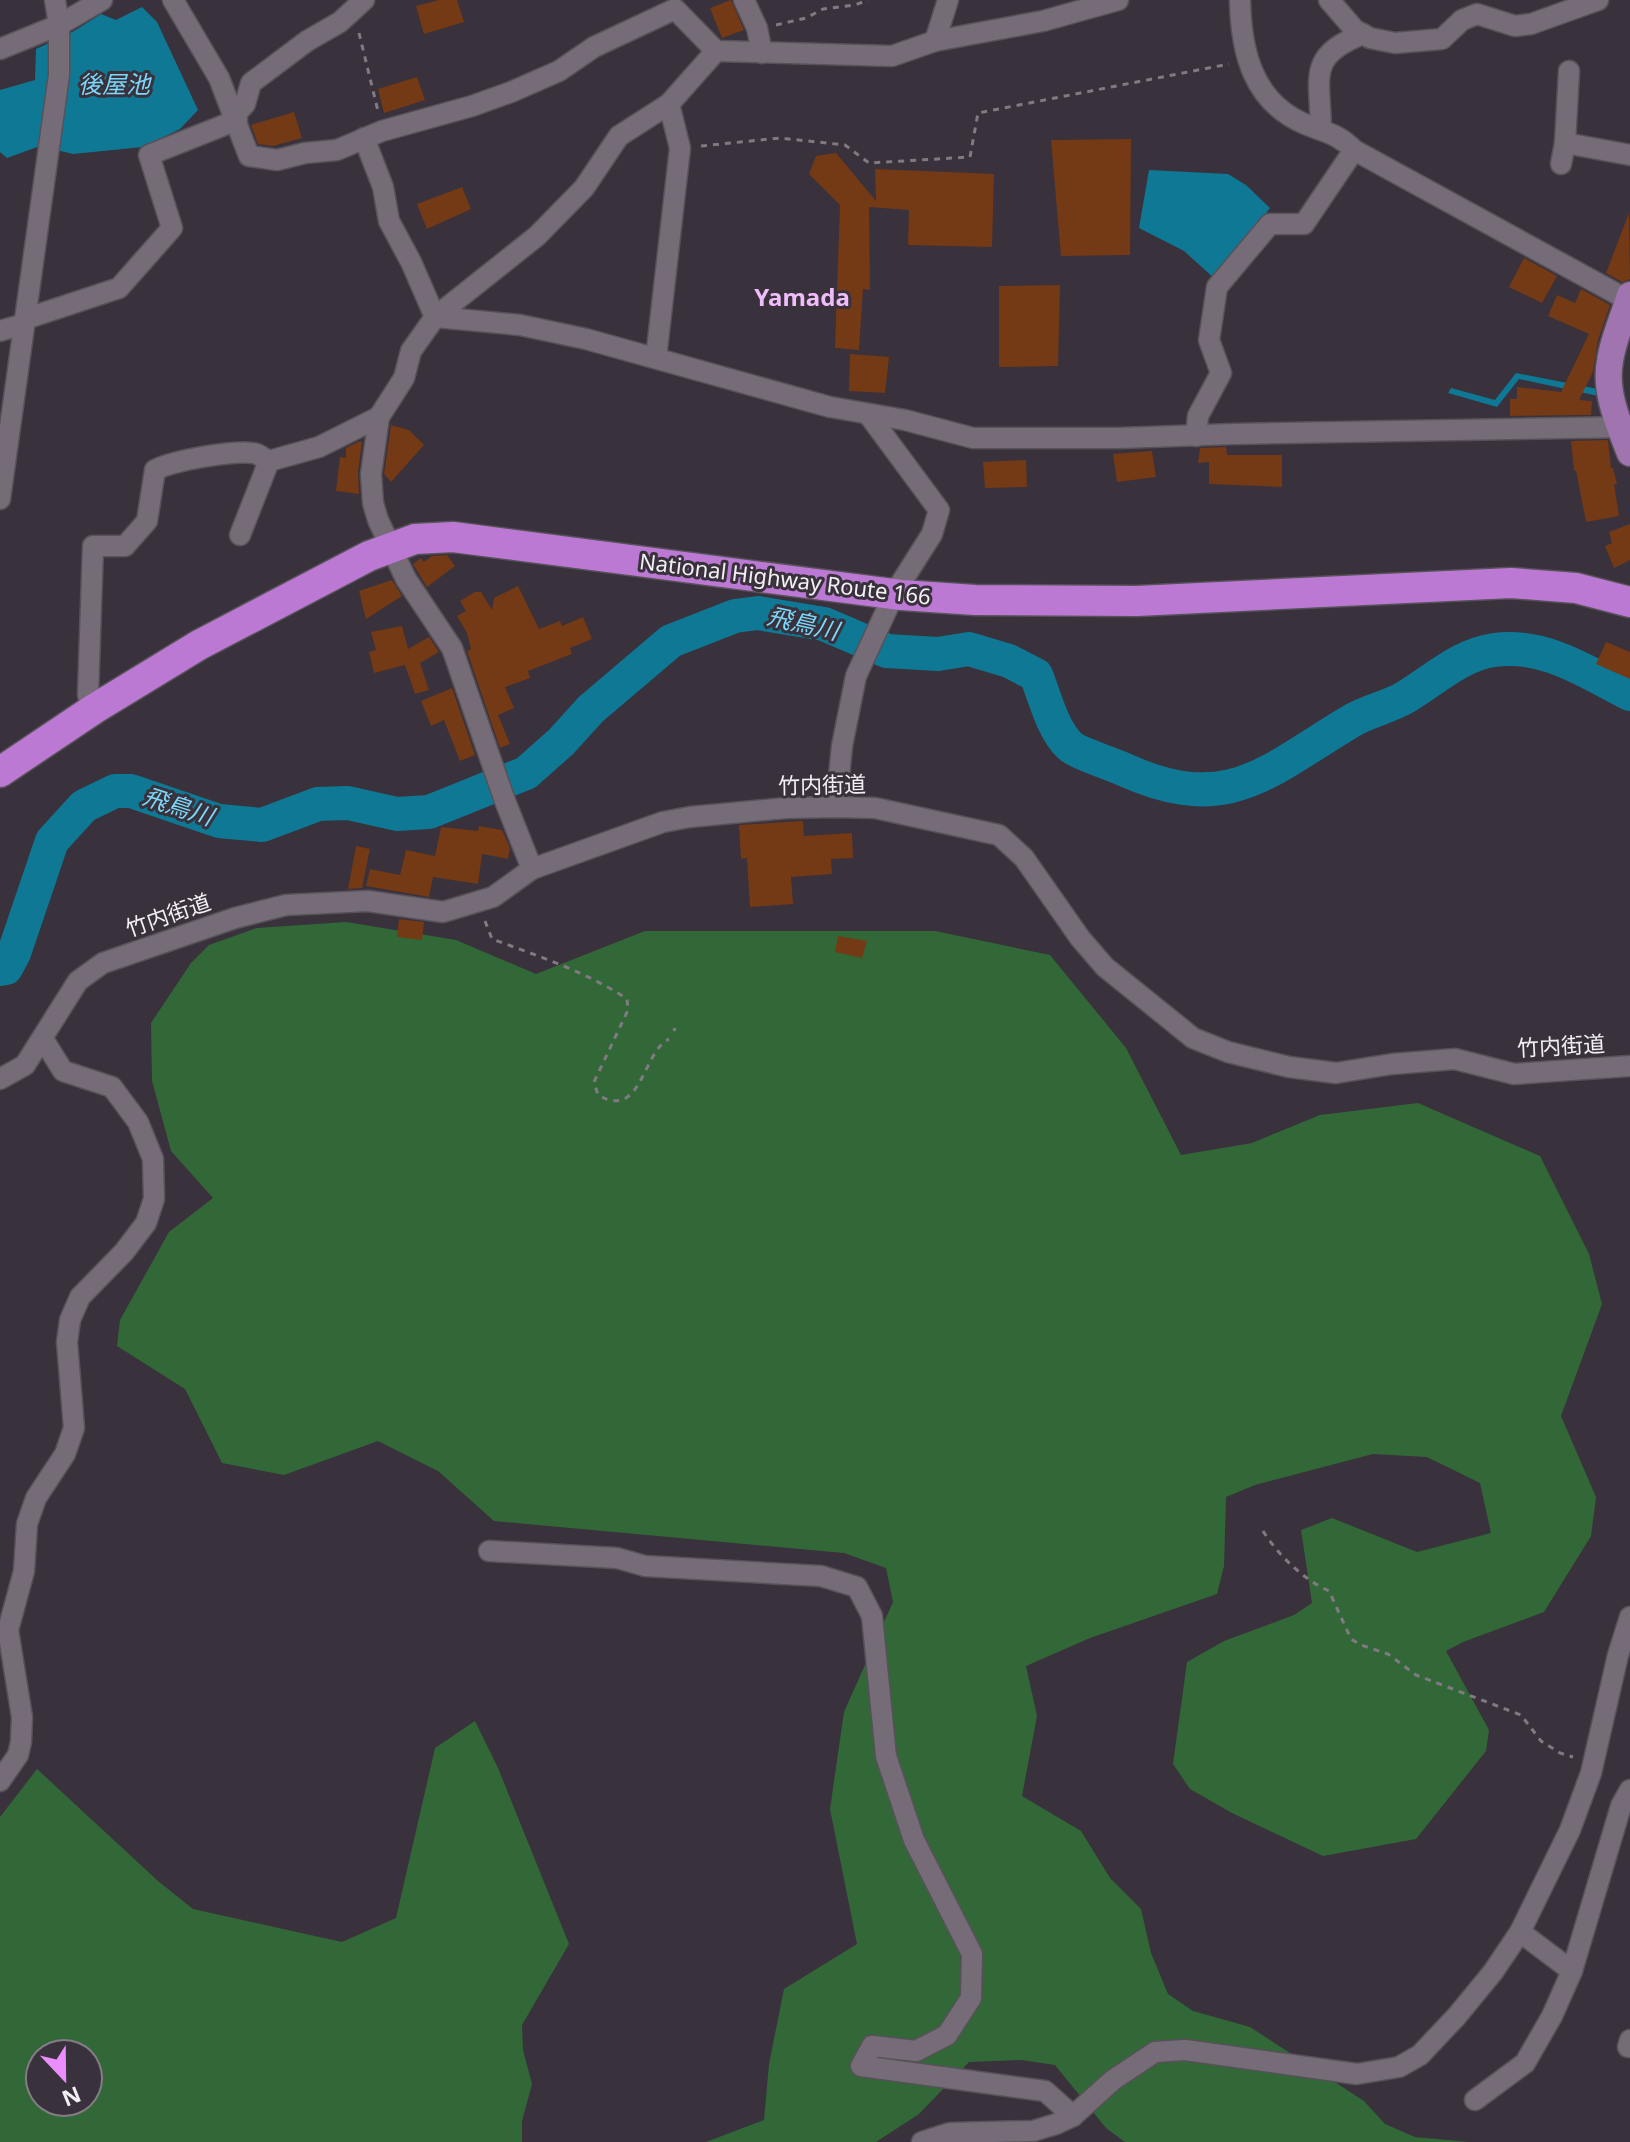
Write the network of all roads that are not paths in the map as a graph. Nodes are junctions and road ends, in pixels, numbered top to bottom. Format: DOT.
graph roads {
  1 [pos="55,0"];
  2 [pos="102,0"];
  3 [pos="173,0"];
  4 [pos="744,0"];
  5 [pos="948,0"];
  6 [pos="1118,0"];
  7 [pos="1240,0"];
  8 [pos="1329,0"];
  9 [pos="1598,0"];
  10 [pos="356,4"];
  11 [pos="59,30"];
  12 [pos="1363,34"];
  13 [pos="935,41"];
  14 [pos="0,49"];
  15 [pos="716,51"];
  16 [pos="762,53"];
  17 [pos="1569,71"];
  18 [pos="669,104"];
  19 [pos="236,118"];
  20 [pos="1321,129"];
  21 [pos="373,134"];
  22 [pos="1565,143"];
  23 [pos="1354,150"];
  24 [pos="1630,155"];
  25 [pos="1561,164"];
  26 [pos="1629,297"];
  27 [pos="435,317"];
  28 [pos="25,322"];
  29 [pos="0,331"];
  30 [pos="656,358"];
  31 [pos="868,414"];
  32 [pos="379,417"];
  33 [pos="1624,426"];
  34 [pos="1196,436"];
  35 [pos="1630,453"];
  36 [pos="269,461"];
  37 [pos="0,499"];
  38 [pos="240,535"];
  39 [pos="389,549"];
  40 [pos="894,594"];
  41 [pos="1630,602"];
  42 [pos="94,709"];
  43 [pos="0,772"];
  44 [pos="836,807"];
  45 [pos="532,869"];
  46 [pos="43,1039"];
  47 [pos="1630,1066"];
  48 [pos="0,1079"];
  49 [pos="489,1551"];
  50 [pos="1630,1617"];
  51 [pos="0,1781"];
  52 [pos="1630,1790"];
  53 [pos="1520,1932"];
  54 [pos="1572,1971"];
  55 [pos="1475,2100"];
  56 [pos="1073,2116"];
  57 [pos="922,2142"];
  1 -- 11 [label="street"];
  2 -- 11 [label="street"];
  3 -- 19 [label="street"];
  4 -- 16 [label="street"];
  5 -- 13 [label="street"];
  6 -- 13 [label="street"];
  7 -- 20 [label="street"];
  8 -- 12 [label="street"];
  9 -- 12 [label="street"];
  10 -- 19 [label="street"];
  11 -- 14 [label="street"];
  11 -- 28 [label="street"];
  12 -- 20 [label="street"];
  13 -- 16 [label="street"];
  15 -- 16 [label="street"];
  15 -- 18 [label="street"];
  15 -- 21 [label="street"];
  17 -- 22 [label="street"];
  18 -- 27 [label="street"];
  18 -- 30 [label="street"];
  19 -- 21 [label="street"];
  19 -- 28 [label="street"];
  20 -- 23 [label="street"];
  21 -- 27 [label="street"];
  22 -- 24 [label="street"];
  22 -- 25 [label="street"];
  23 -- 26 [label="street"];
  23 -- 34 [label="street"];
  26 -- 33 [label="main road"];
  27 -- 30 [label="street"];
  27 -- 32 [label="street"];
  28 -- 29 [label="street"];
  28 -- 37 [label="street"];
  30 -- 31 [label="street"];
  31 -- 34 [label="street"];
  31 -- 40 [label="street"];
  32 -- 36 [label="street"];
  32 -- 39 [label="street"];
  33 -- 34 [label="street"];
  33 -- 35 [label="main road"];
  36 -- 38 [label="street"];
  36 -- 42 [label="street"];
  39 -- 40 [label="highway, National Highway Route 166"];
  39 -- 42 [label="highway, National Highway Route 166"];
  39 -- 45 [label="street"];
  40 -- 41 [label="highway, National Highway Route 166"];
  40 -- 44 [label="street"];
  42 -- 43 [label="highway, National Highway Route 166"];
  44 -- 45 [label="street, 竹内街道"];
  44 -- 47 [label="street, 竹内街道"];
  45 -- 46 [label="street, 竹内街道"];
  46 -- 48 [label="street, 竹内街道"];
  46 -- 51 [label="street"];
  49 -- 56 [label="street"];
  50 -- 53 [label="street"];
  52 -- 54 [label="street"];
  53 -- 54 [label="street"];
  53 -- 56 [label="street"];
  54 -- 55 [label="street"];
  56 -- 57 [label="street"];
}
